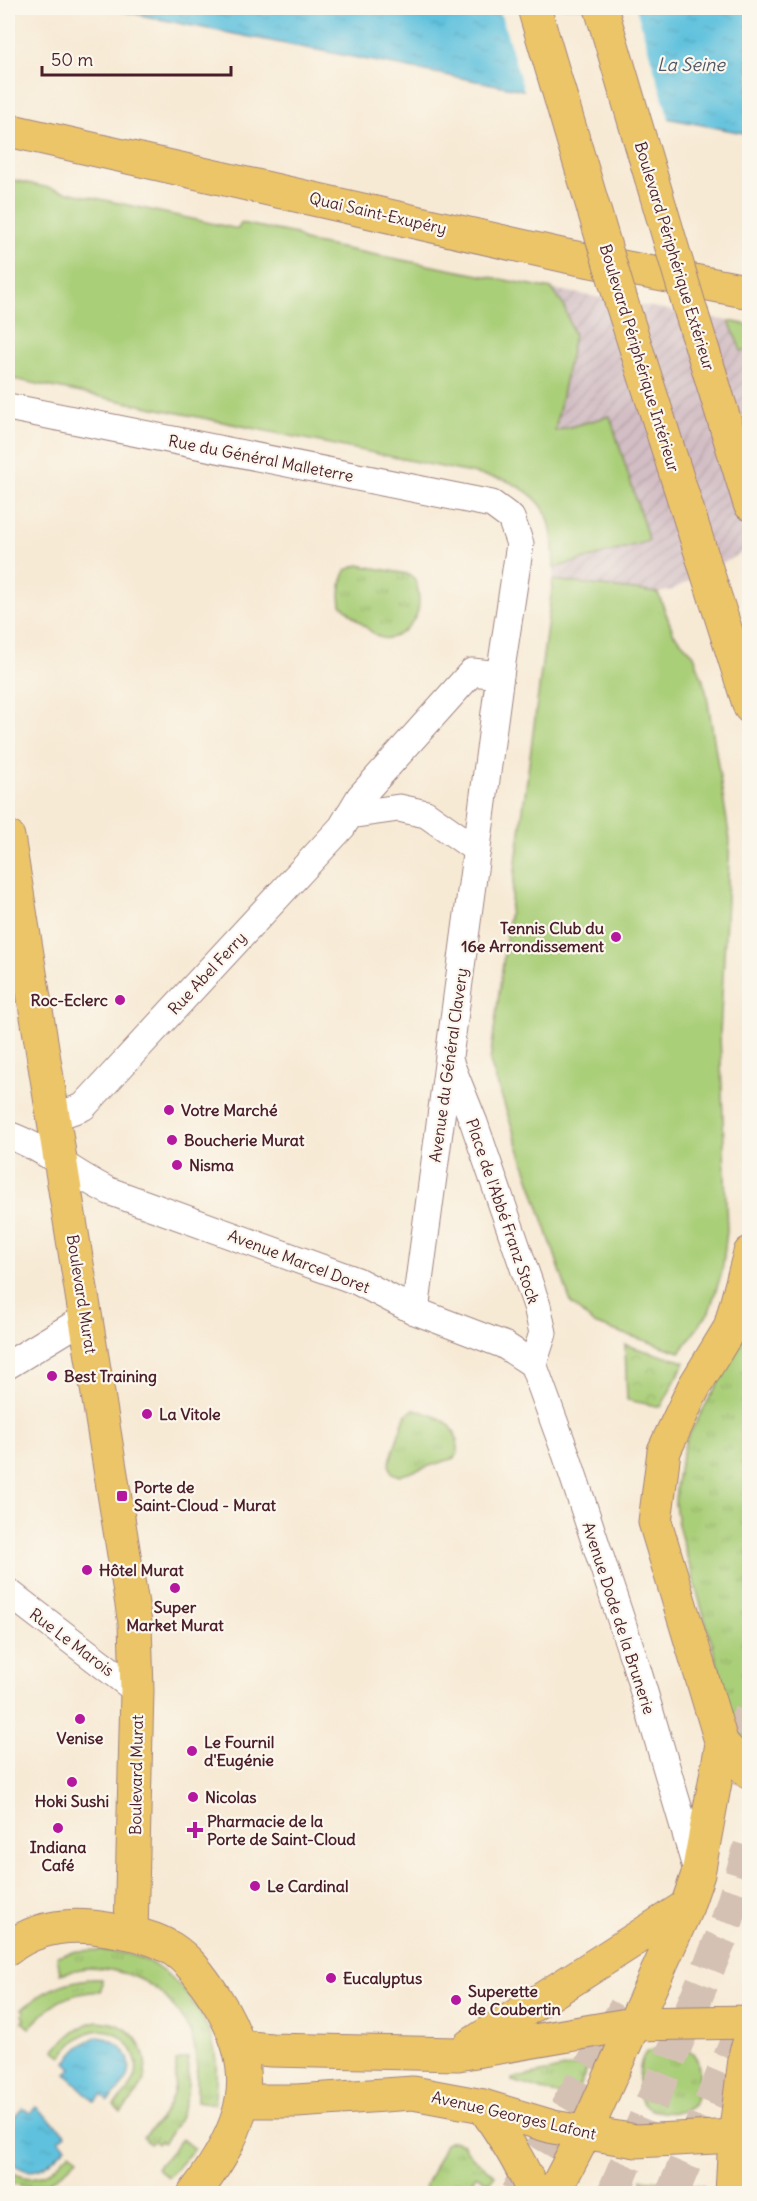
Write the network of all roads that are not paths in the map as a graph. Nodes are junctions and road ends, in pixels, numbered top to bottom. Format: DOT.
graph roads {
  1 [pos="534,8"];
  2 [pos="601,8"];
  3 [pos="8,130"];
  4 [pos="750,292"];
  5 [pos="8,407"];
  6 [pos="750,504"];
  7 [pos="511,518"];
  8 [pos="500,675"];
  9 [pos="750,707"];
  10 [pos="349,815"];
  11 [pos="8,837"];
  12 [pos="477,850"];
  13 [pos="449,1059"];
  14 [pos="54,1117"];
  15 [pos="8,1135"];
  16 [pos="62,1164"];
  17 [pos="750,1253"];
  18 [pos="415,1311"];
  19 [pos="86,1318"];
  20 [pos="533,1364"];
  21 [pos="8,1365"];
  22 [pos="8,1592"];
  23 [pos="137,1691"];
  24 [pos="722,1744"];
  25 [pos="750,1773"];
  26 [pos="698,1874"];
  27 [pos="687,1906"];
  28 [pos="131,1933"];
  29 [pos="8,1949"];
  30 [pos="750,2022"];
  31 [pos="633,2024"];
  32 [pos="750,2041"];
  33 [pos="240,2047"];
  34 [pos="458,2054"];
  35 [pos="242,2101"];
  36 [pos="483,2106"];
  37 [pos="585,2133"];
  38 [pos="742,2134"];
  39 [pos="194,2193"];
  40 [pos="534,2193"];
  41 [pos="554,2193"];
  42 [pos="732,2193"];
  1 -- 9 [label="main road, Boulevard Périphérique Intérieur, bridge"];
  2 -- 6 [label="main road, Boulevard Périphérique Extérieur, bridge"];
  3 -- 4 [label="main road, Quai Saint-Exupéry"];
  5 -- 7 [label="street, Rue du Général Malleterre"];
  7 -- 8 [label="street, Avenue du Général Clavery"];
  8 -- 10 [label="street, Rue Abel Ferry"];
  8 -- 12 [label="street, Avenue du Général Clavery"];
  10 -- 12 [label="street"];
  10 -- 14 [label="street, Rue Abel Ferry"];
  11 -- 14 [label="main road, Boulevard Murat"];
  12 -- 13 [label="street, Avenue du Général Clavery"];
  13 -- 18 [label="street, Avenue du Général Clavery"];
  13 -- 20 [label="street, Place de l'Abbé Franz Stock"];
  14 -- 16 [label="main road, Boulevard Murat"];
  15 -- 16 [label="street, Avenue Marcel Doret"];
  16 -- 18 [label="street, Avenue Marcel Doret"];
  16 -- 19 [label="main road, Boulevard Murat"];
  17 -- 24 [label="main road"];
  18 -- 20 [label="street, Avenue Marcel Doret"];
  19 -- 21 [label="street"];
  19 -- 23 [label="main road, Boulevard Murat"];
  20 -- 26 [label="street, Avenue Dode de la Brunerie"];
  22 -- 23 [label="street, Rue Le Marois"];
  23 -- 28 [label="main road, Boulevard Murat"];
  24 -- 25 [label="main road"];
  24 -- 26 [label="main road"];
  26 -- 27 [label="main road"];
  27 -- 31 [label="main road"];
  27 -- 34 [label="main road"];
  28 -- 29 [label="main road"];
  28 -- 33 [label="main road"];
  30 -- 31 [label="main road"];
  31 -- 34 [label="main road"];
  31 -- 37 [label="main road"];
  32 -- 38 [label="main road"];
  33 -- 34 [label="main road"];
  33 -- 35 [label="main road"];
  35 -- 36 [label="main road, Avenue Georges Lafont"];
  35 -- 39 [label="main road"];
  36 -- 37 [label="main road, Avenue Georges Lafont"];
  36 -- 40 [label="main road"];
  37 -- 38 [label="main road, Avenue Georges Lafont"];
  37 -- 41 [label="main road"];
  38 -- 42 [label="main road"];
}
